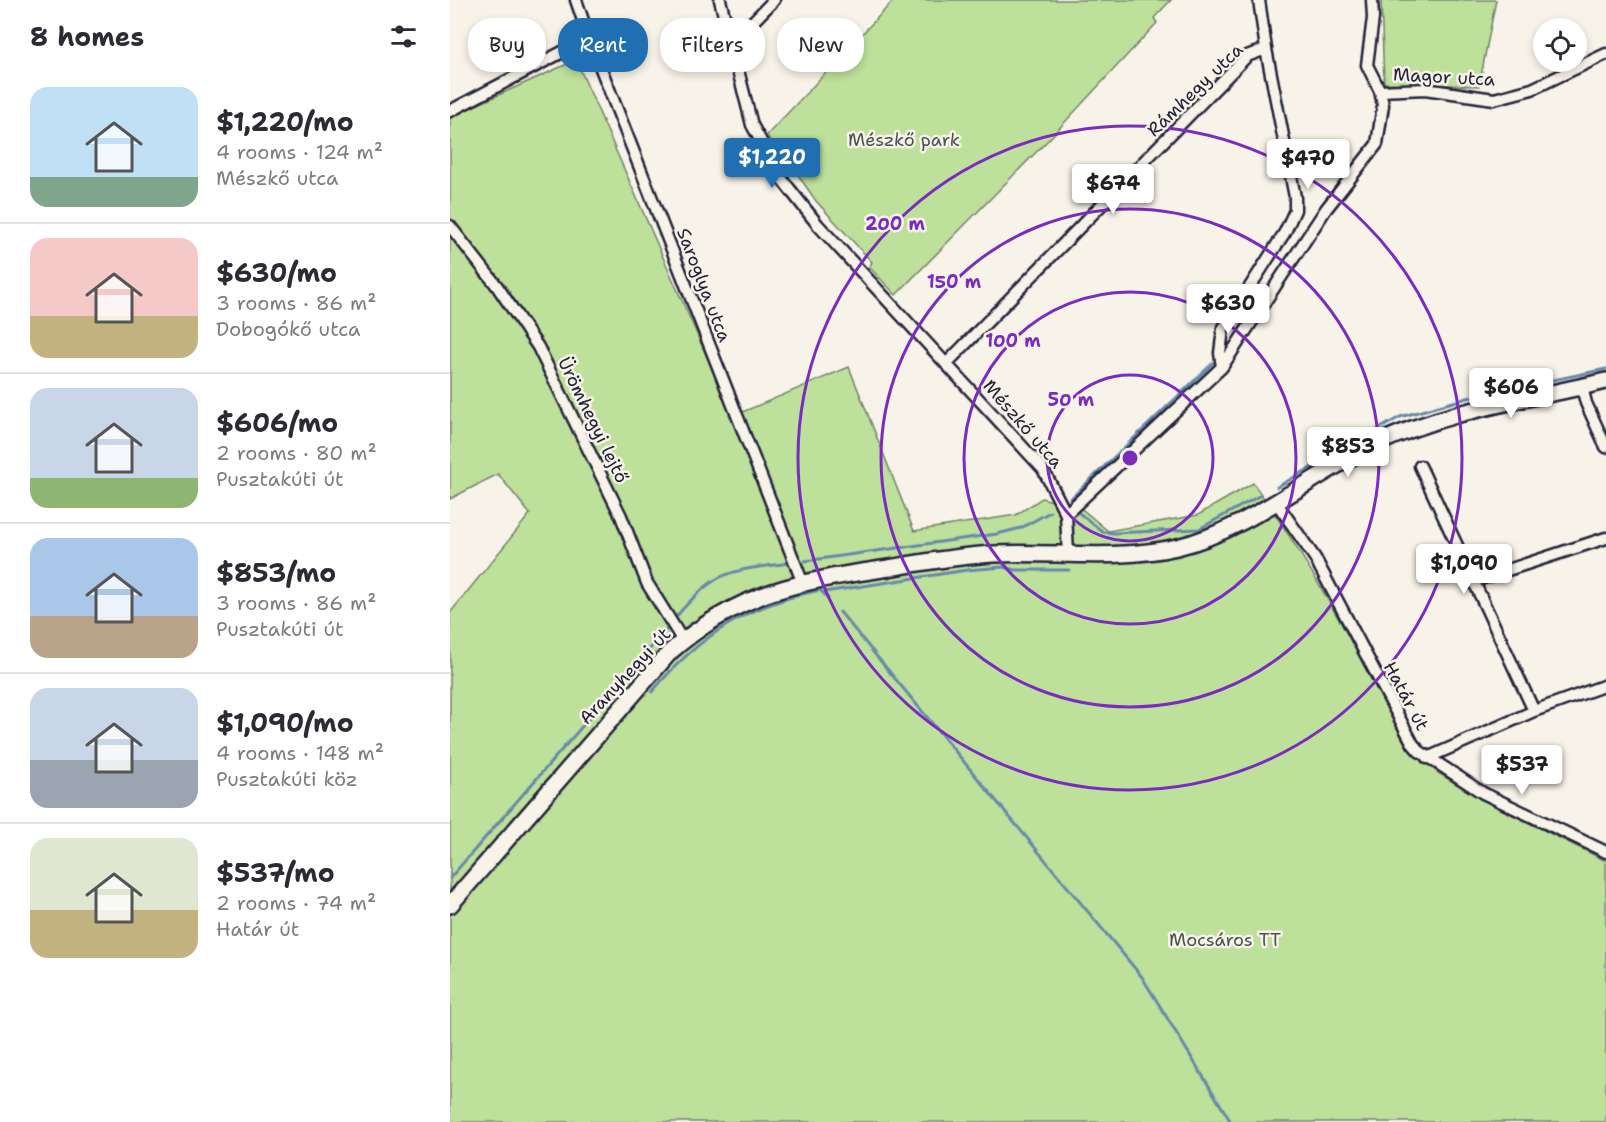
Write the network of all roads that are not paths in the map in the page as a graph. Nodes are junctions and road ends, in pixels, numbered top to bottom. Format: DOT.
graph roads {
  1 [pos="576,0"];
  2 [pos="720,0"];
  3 [pos="774,0"];
  4 [pos="1259,0"];
  5 [pos="1372,0"];
  6 [pos="582,18"];
  7 [pos="726,18"];
  8 [pos="756,18"];
  9 [pos="1266,49"];
  10 [pos="558,54"];
  11 [pos="1606,54"];
  12 [pos="602,72"];
  13 [pos="740,72"];
  14 [pos="1380,91"];
  15 [pos="450,111"];
  16 [pos="450,226"];
  17 [pos="947,363"];
  18 [pos="1222,367"];
  19 [pos="1606,381"];
  20 [pos="1582,387"];
  21 [pos="1606,447"];
  22 [pos="1420,466"];
  23 [pos="1276,502"];
  24 [pos="1066,514"];
  25 [pos="1606,538"];
  26 [pos="1068,554"];
  27 [pos="1474,580"];
  28 [pos="802,581"];
  29 [pos="683,641"];
  30 [pos="1606,685"];
  31 [pos="1534,711"];
  32 [pos="1427,758"];
  33 [pos="1606,852"];
  34 [pos="450,905"];
  1 -- 6 [label="street, Saroglya utca"];
  2 -- 7 [label="street, Mészkő utca"];
  3 -- 8 [label="street"];
  4 -- 9 [label="street"];
  5 -- 14 [label="street"];
  9 -- 17 [label="street, Rámhegy utca"];
  9 -- 18 [label="street"];
  10 -- 15 [label="street"];
  11 -- 14 [label="street, Magor utca"];
  12 -- 28 [label="street, Saroglya utca"];
  13 -- 17 [label="street, Mészkő utca"];
  14 -- 18 [label="street"];
  16 -- 29 [label="street, Ürömhegyi lejtő"];
  17 -- 24 [label="street, Mészkő utca"];
  18 -- 24 [label="street"];
  19 -- 20 [label="street, Aranyhegyi út"];
  20 -- 21 [label="street"];
  20 -- 23 [label="street, Aranyhegyi út"];
  22 -- 27 [label="street"];
  23 -- 26 [label="street, Aranyhegyi út"];
  23 -- 32 [label="street, Határ út"];
  24 -- 26 [label="street, Mészkő utca"];
  25 -- 27 [label="street"];
  26 -- 28 [label="street, Aranyhegyi út"];
  27 -- 31 [label="street"];
  28 -- 29 [label="street, Aranyhegyi út"];
  29 -- 34 [label="street, Aranyhegyi út"];
  30 -- 31 [label="street"];
  31 -- 32 [label="street"];
  32 -- 33 [label="street, Határ út"];
}
